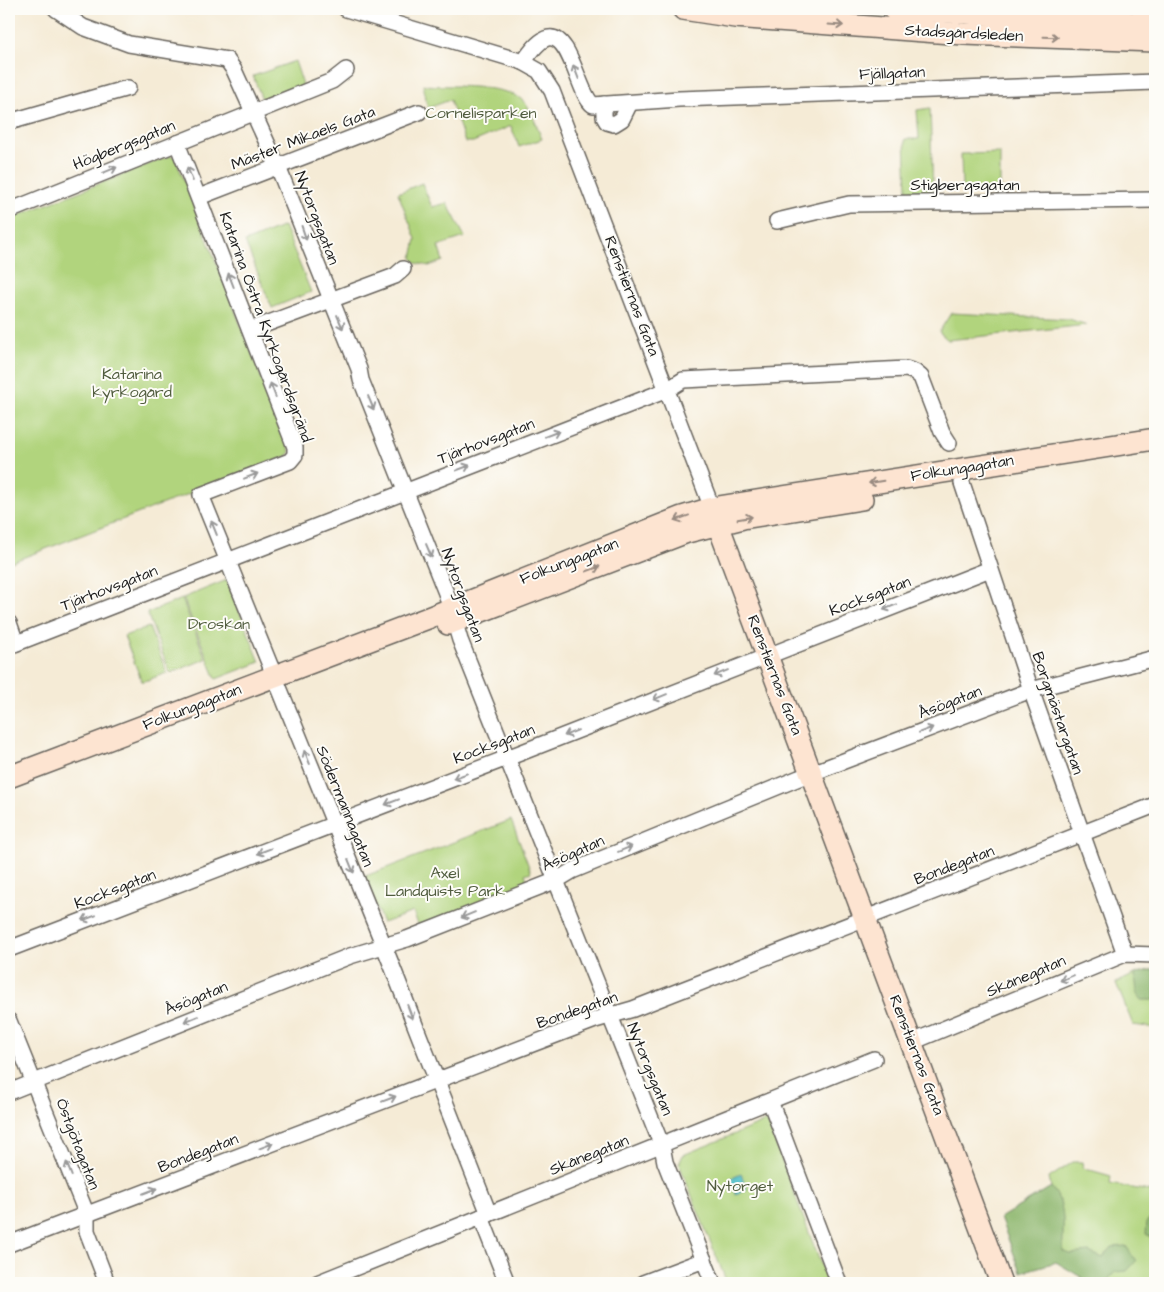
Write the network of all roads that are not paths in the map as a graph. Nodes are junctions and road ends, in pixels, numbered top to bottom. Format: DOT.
graph roads {
  1 [pos="56,9"];
  2 [pos="346,9"];
  3 [pos="683,9"];
  4 [pos="893,9"];
  5 [pos="1155,24"];
  6 [pos="1155,41"];
  7 [pos="523,62"];
  8 [pos="346,70"];
  9 [pos="1155,82"];
  10 [pos="128,88"];
  11 [pos="252,111"];
  12 [pos="419,112"];
  13 [pos="9,122"];
  14 [pos="177,143"];
  15 [pos="278,167"];
  16 [pos="199,197"];
  17 [pos="1155,200"];
  18 [pos="9,211"];
  19 [pos="777,221"];
  20 [pos="403,269"];
  21 [pos="331,301"];
  22 [pos="250,330"];
  23 [pos="667,390"];
  24 [pos="1155,439"];
  25 [pos="949,443"];
  26 [pos="1155,452"];
  27 [pos="962,482"];
  28 [pos="406,490"];
  29 [pos="201,495"];
  30 [pos="715,516"];
  31 [pos="227,561"];
  32 [pos="990,569"];
  33 [pos="453,615"];
  34 [pos="9,623"];
  35 [pos="12,644"];
  36 [pos="768,655"];
  37 [pos="1155,658"];
  38 [pos="276,682"];
  39 [pos="1031,690"];
  40 [pos="506,758"];
  41 [pos="812,774"];
  42 [pos="9,777"];
  43 [pos="9,792"];
  44 [pos="1155,805"];
  45 [pos="334,824"];
  46 [pos="1081,834"];
  47 [pos="557,880"];
  48 [pos="865,918"];
  49 [pos="384,947"];
  50 [pos="9,949"];
  51 [pos="1125,954"];
  52 [pos="1155,955"];
  53 [pos="610,1015"];
  54 [pos="9,1021"];
  55 [pos="912,1042"];
  56 [pos="874,1059"];
  57 [pos="437,1081"];
  58 [pos="35,1082"];
  59 [pos="9,1092"];
  60 [pos="770,1101"];
  61 [pos="662,1146"];
  62 [pos="87,1214"];
  63 [pos="485,1215"];
  64 [pos="9,1244"];
  65 [pos="704,1260"];
  66 [pos="107,1283"];
  67 [pos="317,1283"];
  68 [pos="508,1283"];
  69 [pos="643,1283"];
  70 [pos="713,1283"];
  71 [pos="839,1283"];
  72 [pos="1001,1283"];
  1 -- 11 [label="street, Nytorgsgatan"];
  2 -- 7 [label="street"];
  3 -- 6 [label="street, Stadsgårdsleden, one-way"];
  4 -- 5 [label="street, Stadsgårdsleden"];
  9 -- 7 [label="street, Fjällgatan, one-way"];
  7 -- 23 [label="street, Renstiernas Gata"];
  8 -- 11 [label="street, Högbergsgatan"];
  10 -- 13 [label="street"];
  11 -- 14 [label="street, Högbergsgatan"];
  11 -- 15 [label="street, Nytorgsgatan"];
  12 -- 15 [label="street, Mäster Mikaels Gata"];
  16 -- 14 [label="street, Katarina Östra Kyrkogårdsgränd, one-way"];
  18 -- 14 [label="street, Högbergsgatan, one-way"];
  15 -- 16 [label="street, Mäster Mikaels Gata"];
  15 -- 21 [label="street, Nytorgsgatan, one-way"];
  22 -- 16 [label="street, Katarina Östra Kyrkogårdsgränd, one-way"];
  17 -- 19 [label="street, Stigbergsgatan"];
  20 -- 21 [label="street"];
  21 -- 22 [label="street"];
  21 -- 28 [label="street, Nytorgsgatan, one-way"];
  29 -- 22 [label="street, Katarina Östra Kyrkogårdsgränd, one-way"];
  23 -- 25 [label="street, Tjärhovsgatan"];
  28 -- 23 [label="street, Tjärhovsgatan, one-way"];
  23 -- 30 [label="street, Renstiernas Gata"];
  24 -- 30 [label="street, Folkungagatan, one-way"];
  26 -- 27 [label="street, Folkungagatan"];
  30 -- 27 [label="street, Folkungagatan, one-way"];
  27 -- 32 [label="street, Borgmästargatan"];
  28 -- 31 [label="street, Tjärhovsgatan"];
  28 -- 33 [label="street, Nytorgsgatan, one-way"];
  31 -- 29 [label="street, Södermannagatan, one-way"];
  30 -- 33 [label="street, Folkungagatan"];
  30 -- 36 [label="street, Renstiernas Gata"];
  31 -- 35 [label="street, Tjärhovsgatan"];
  31 -- 38 [label="street, Södermannagatan"];
  32 -- 36 [label="street, Kocksgatan, one-way"];
  32 -- 39 [label="street, Borgmästargatan"];
  33 -- 38 [label="street, Folkungagatan"];
  33 -- 40 [label="street, Nytorgsgatan"];
  34 -- 35 [label="street"];
  36 -- 40 [label="street, Kocksgatan, one-way"];
  36 -- 41 [label="street, Renstiernas Gata"];
  37 -- 39 [label="street, Åsögatan"];
  38 -- 42 [label="street, Folkungagatan"];
  38 -- 43 [label="street, Folkungagatan"];
  45 -- 38 [label="street, Södermannagatan, one-way"];
  41 -- 39 [label="street, Åsögatan, one-way"];
  39 -- 46 [label="street, Borgmästargatan"];
  40 -- 45 [label="street, Kocksgatan, one-way"];
  40 -- 47 [label="street, Nytorgsgatan"];
  47 -- 41 [label="street, Åsögatan, one-way"];
  41 -- 48 [label="street, Renstiernas Gata"];
  44 -- 46 [label="street, Bondegatan"];
  45 -- 49 [label="street, Södermannagatan, one-way"];
  45 -- 50 [label="street, Kocksgatan, one-way"];
  46 -- 48 [label="street, Bondegatan"];
  46 -- 51 [label="street, Borgmästargatan"];
  47 -- 49 [label="street, Åsögatan, one-way"];
  47 -- 53 [label="street, Nytorgsgatan"];
  48 -- 53 [label="street, Bondegatan"];
  48 -- 55 [label="street, Renstiernas Gata"];
  49 -- 57 [label="street, Södermannagatan, one-way"];
  49 -- 58 [label="street, Åsögatan, one-way"];
  51 -- 52 [label="street, Skånegatan"];
  51 -- 55 [label="street, Skånegatan, one-way"];
  53 -- 57 [label="street, Bondegatan"];
  53 -- 61 [label="street, Nytorgsgatan"];
  54 -- 58 [label="street, Östgötagatan"];
  55 -- 72 [label="street, Renstiernas Gata"];
  56 -- 60 [label="street, Skånegatan"];
  62 -- 57 [label="street, Bondegatan, one-way"];
  57 -- 63 [label="street, Södermannagatan"];
  58 -- 59 [label="street, Åsögatan"];
  62 -- 58 [label="street, Östgötagatan, one-way"];
  60 -- 61 [label="street, Skånegatan"];
  60 -- 71 [label="street"];
  61 -- 63 [label="street, Skånegatan"];
  61 -- 65 [label="street"];
  62 -- 64 [label="street, Bondegatan"];
  62 -- 66 [label="street, Östgötagatan"];
  63 -- 67 [label="street, Skånegatan"];
  63 -- 68 [label="street, Södermannagatan"];
  65 -- 69 [label="street"];
  65 -- 70 [label="street"];
}
